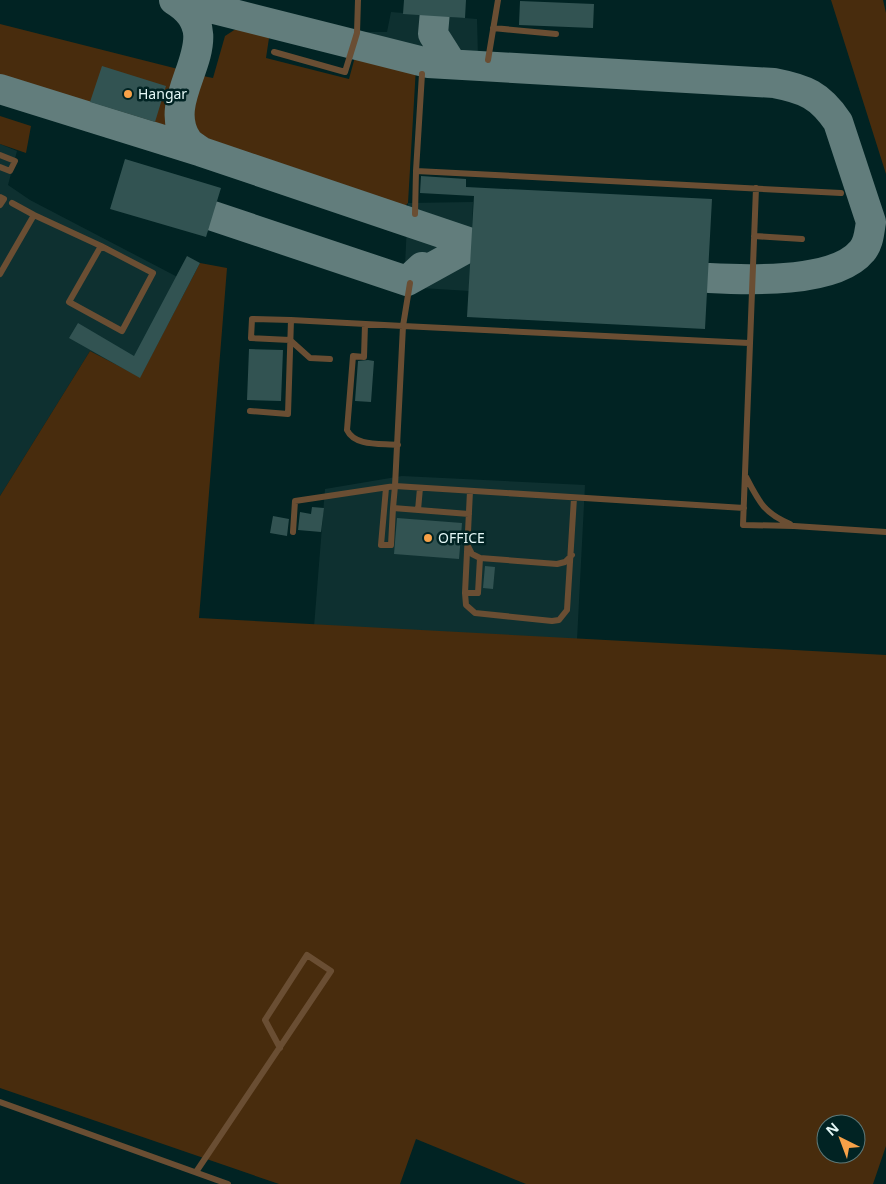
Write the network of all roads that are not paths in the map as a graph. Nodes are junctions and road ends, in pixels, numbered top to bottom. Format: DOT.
graph roads {
  1 [pos="358,0"];
  2 [pos="498,0"];
  3 [pos="493,28"];
  4 [pos="556,34"];
  5 [pos="274,52"];
  6 [pos="488,60"];
  7 [pos="422,74"];
  8 [pos="0,155"];
  9 [pos="0,167"];
  10 [pos="416,171"];
  11 [pos="756,188"];
  12 [pos="841,193"];
  13 [pos="0,197"];
  14 [pos="12,203"];
  15 [pos="0,205"];
  16 [pos="415,214"];
  17 [pos="34,215"];
  18 [pos="754,236"];
  19 [pos="802,239"];
  20 [pos="101,246"];
  21 [pos="0,274"];
  22 [pos="410,283"];
  23 [pos="291,320"];
  24 [pos="365,324"];
  25 [pos="404,326"];
  26 [pos="290,340"];
  27 [pos="749,343"];
  28 [pos="330,358"];
  29 [pos="250,411"];
  30 [pos="398,445"];
  31 [pos="745,475"];
  32 [pos="395,486"];
  33 [pos="386,488"];
  34 [pos="420,488"];
  35 [pos="470,491"];
  36 [pos="574,498"];
  37 [pos="393,508"];
  38 [pos="744,508"];
  39 [pos="418,510"];
  40 [pos="469,514"];
  41 [pos="794,526"];
  42 [pos="293,532"];
  43 [pos="886,532"];
  44 [pos="468,546"];
  45 [pos="572,555"];
  46 [pos="480,558"];
  47 [pos="465,592"];
  48 [pos="280,1048"];
  49 [pos="0,1102"];
  50 [pos="196,1172"];
  51 [pos="228,1184"];
  1 -- 5 [label="lane"];
  2 -- 3 [label="lane"];
  3 -- 4 [label="lane"];
  3 -- 6 [label="lane"];
  7 -- 10 [label="lane"];
  8 -- 9 [label="lane"];
  10 -- 11 [label="lane"];
  10 -- 16 [label="lane"];
  11 -- 12 [label="lane"];
  11 -- 18 [label="lane"];
  13 -- 15 [label="lane"];
  14 -- 17 [label="lane"];
  17 -- 20 [label="lane"];
  17 -- 21 [label="lane"];
  18 -- 19 [label="lane"];
  18 -- 27 [label="lane"];
  20 -- 20 [label="lane"];
  22 -- 25 [label="lane"];
  23 -- 24 [label="lane"];
  23 -- 26 [label="lane"];
  23 -- 26 [label="lane"];
  24 -- 25 [label="lane"];
  24 -- 30 [label="lane"];
  25 -- 27 [label="lane"];
  25 -- 30 [label="lane"];
  26 -- 28 [label="lane"];
  26 -- 29 [label="lane"];
  27 -- 31 [label="lane"];
  30 -- 32 [label="lane"];
  31 -- 38 [label="lane"];
  31 -- 41 [label="lane"];
  32 -- 33 [label="lane"];
  32 -- 34 [label="lane"];
  32 -- 37 [label="lane"];
  33 -- 37 [label="lane"];
  33 -- 42 [label="lane"];
  34 -- 35 [label="lane"];
  34 -- 39 [label="lane"];
  35 -- 36 [label="lane"];
  35 -- 40 [label="lane"];
  36 -- 38 [label="lane"];
  36 -- 45 [label="lane"];
  37 -- 39 [label="lane"];
  38 -- 41 [label="lane"];
  39 -- 40 [label="lane"];
  40 -- 44 [label="lane"];
  41 -- 43 [label="lane"];
  44 -- 46 [label="lane"];
  44 -- 47 [label="lane"];
  45 -- 46 [label="lane"];
  45 -- 47 [label="lane"];
  46 -- 47 [label="lane"];
  48 -- 48 [label="lane"];
  48 -- 50 [label="lane"];
  49 -- 50 [label="lane"];
  50 -- 51 [label="lane"];
}
